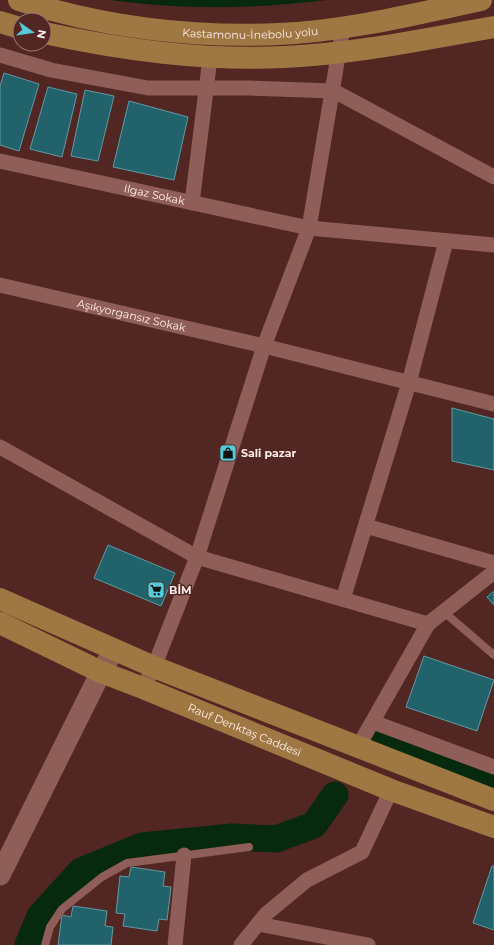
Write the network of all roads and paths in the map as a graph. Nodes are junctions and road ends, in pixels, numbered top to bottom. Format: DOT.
graph roads {
  1 [pos="19,0"];
  2 [pos="481,0"];
  3 [pos="0,22"];
  4 [pos="12,26"];
  5 [pos="343,27"];
  6 [pos="494,27"];
  7 [pos="52,34"];
  8 [pos="340,53"];
  9 [pos="0,55"];
  10 [pos="210,58"];
  11 [pos="205,88"];
  12 [pos="334,91"];
  13 [pos="0,161"];
  14 [pos="494,177"];
  15 [pos="192,203"];
  16 [pos="309,228"];
  17 [pos="446,241"];
  18 [pos="494,245"];
  19 [pos="0,285"];
  20 [pos="264,346"];
  21 [pos="410,382"];
  22 [pos="494,404"];
  23 [pos="0,447"];
  24 [pos="366,526"];
  25 [pos="197,556"];
  26 [pos="494,563"];
  27 [pos="494,572"];
  28 [pos="0,599"];
  29 [pos="343,599"];
  30 [pos="444,612"];
  31 [pos="0,623"];
  32 [pos="428,624"];
  33 [pos="114,650"];
  34 [pos="494,656"];
  35 [pos="154,667"];
  36 [pos="100,672"];
  37 [pos="143,688"];
  38 [pos="372,722"];
  39 [pos="358,747"];
  40 [pos="494,767"];
  41 [pos="391,790"];
  42 [pos="494,800"];
  43 [pos="494,827"];
  44 [pos="249,848"];
  45 [pos="184,855"];
  46 [pos="0,875"];
  47 [pos="258,924"];
  48 [pos="45,945"];
  49 [pos="175,945"];
  50 [pos="241,945"];
  51 [pos="368,945"];
  1 -- 5 [label="main road, Kastamonu-İnebolu yolu"];
  2 -- 5 [label="main road, Kastamonu-İnebolu yolu"];
  3 -- 4 [label="main road"];
  5 -- 8 [label="street"];
  6 -- 8 [label="main road"];
  7 -- 10 [label="main road"];
  8 -- 10 [label="main road"];
  8 -- 12 [label="street"];
  9 -- 11 [label="street"];
  10 -- 11 [label="street"];
  11 -- 12 [label="street"];
  11 -- 15 [label="street"];
  12 -- 14 [label="street"];
  12 -- 16 [label="street"];
  13 -- 15 [label="street, Ilgaz Sokak"];
  15 -- 16 [label="street, Ilgaz Sokak"];
  16 -- 17 [label="street, Ilgaz Sokak"];
  16 -- 20 [label="street"];
  17 -- 18 [label="street, Ilgaz Sokak"];
  17 -- 21 [label="street"];
  19 -- 20 [label="street, Aşıkyorgansız Sokak"];
  20 -- 21 [label="street, Aşıkyorgansız Sokak"];
  20 -- 25 [label="street"];
  21 -- 22 [label="street, Aşıkyorgansız Sokak"];
  21 -- 24 [label="street"];
  23 -- 25 [label="street"];
  24 -- 26 [label="street"];
  24 -- 29 [label="street"];
  25 -- 29 [label="street"];
  25 -- 35 [label="street"];
  27 -- 30 [label="street"];
  28 -- 33 [label="main road"];
  29 -- 32 [label="street"];
  30 -- 32 [label="street"];
  30 -- 34 [label="lane"];
  31 -- 36 [label="main road, Rauf Denktaş Caddesi"];
  32 -- 38 [label="street"];
  33 -- 35 [label="main road"];
  33 -- 36 [label="street"];
  35 -- 37 [label="street"];
  35 -- 39 [label="main road"];
  36 -- 37 [label="main road, Rauf Denktaş Caddesi"];
  36 -- 46 [label="street"];
  37 -- 41 [label="main road, Rauf Denktaş Caddesi"];
  38 -- 39 [label="street"];
  38 -- 40 [label="street"];
  39 -- 42 [label="main road"];
  41 -- 43 [label="main road, Rauf Denktaş Caddesi"];
  41 -- 47 [label="street"];
  44 -- 45 [label="lane"];
  45 -- 48 [label="lane"];
  45 -- 49 [label="street"];
  47 -- 50 [label="street"];
  47 -- 51 [label="street"];
}
